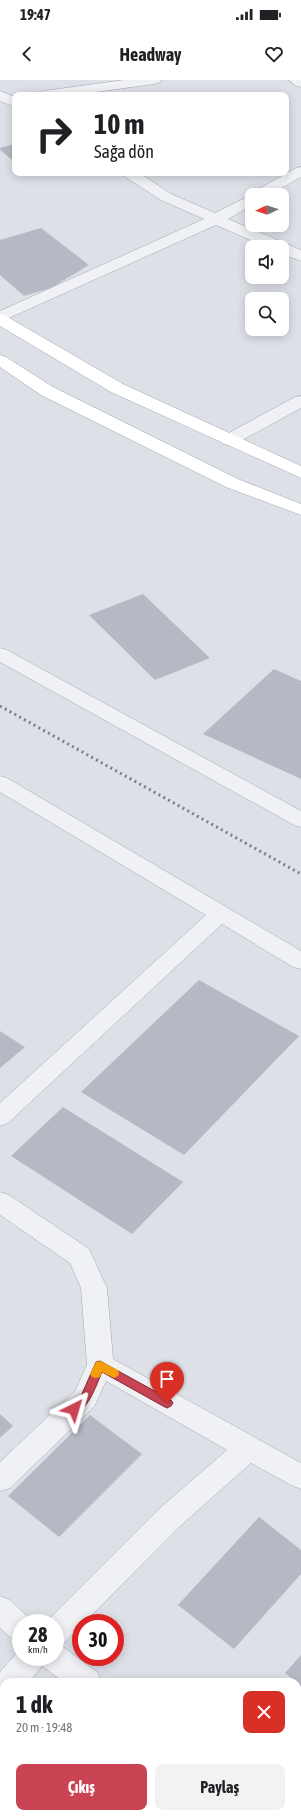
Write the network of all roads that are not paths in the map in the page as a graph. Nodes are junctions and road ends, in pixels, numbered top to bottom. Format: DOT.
graph roads {
  1 [pos="154,80"];
  2 [pos="296,80"];
  3 [pos="301,83"];
  4 [pos="66,92"];
  5 [pos="301,171"];
  6 [pos="134,176"];
  7 [pos="271,188"];
  8 [pos="245,202"];
  9 [pos="216,219"];
  10 [pos="263,240"];
  11 [pos="289,251"];
  12 [pos="301,256"];
  13 [pos="0,318"];
  14 [pos="0,360"];
  15 [pos="301,401"];
  16 [pos="229,440"];
  17 [pos="301,473"];
  18 [pos="301,510"];
  19 [pos="0,654"];
  20 [pos="0,783"];
  21 [pos="301,820"];
  22 [pos="221,914"];
  23 [pos="301,961"];
  24 [pos="0,1117"];
  25 [pos="0,1202"];
  26 [pos="100,1365"];
  27 [pos="248,1448"];
  28 [pos="301,1477"];
  29 [pos="0,1479"];
  30 [pos="0,1609"];
  31 [pos="12,1620"];
  32 [pos="64,1624"];
  33 [pos="64,1665"];
  34 [pos="24,1666"];
  35 [pos="14,1678"];
  36 [pos="82,1678"];
  1 -- 4 [label="street"];
  2 -- 3 [label="street"];
  5 -- 7 [label="street"];
  6 -- 9 [label="street"];
  8 -- 9 [label="street"];
  9 -- 10 [label="street"];
  9 -- 13 [label="street"];
  11 -- 12 [label="street"];
  13 -- 16 [label="main road"];
  14 -- 18 [label="main road"];
  15 -- 16 [label="street"];
  16 -- 17 [label="main road"];
  19 -- 21 [label="street"];
  20 -- 22 [label="street"];
  22 -- 23 [label="street"];
  22 -- 24 [label="street"];
  25 -- 26 [label="street"];
  26 -- 27 [label="street"];
  26 -- 29 [label="street"];
  27 -- 28 [label="street"];
  27 -- 32 [label="street"];
  30 -- 31 [label="street"];
  33 -- 36 [label="street"];
  34 -- 35 [label="street"];
}
